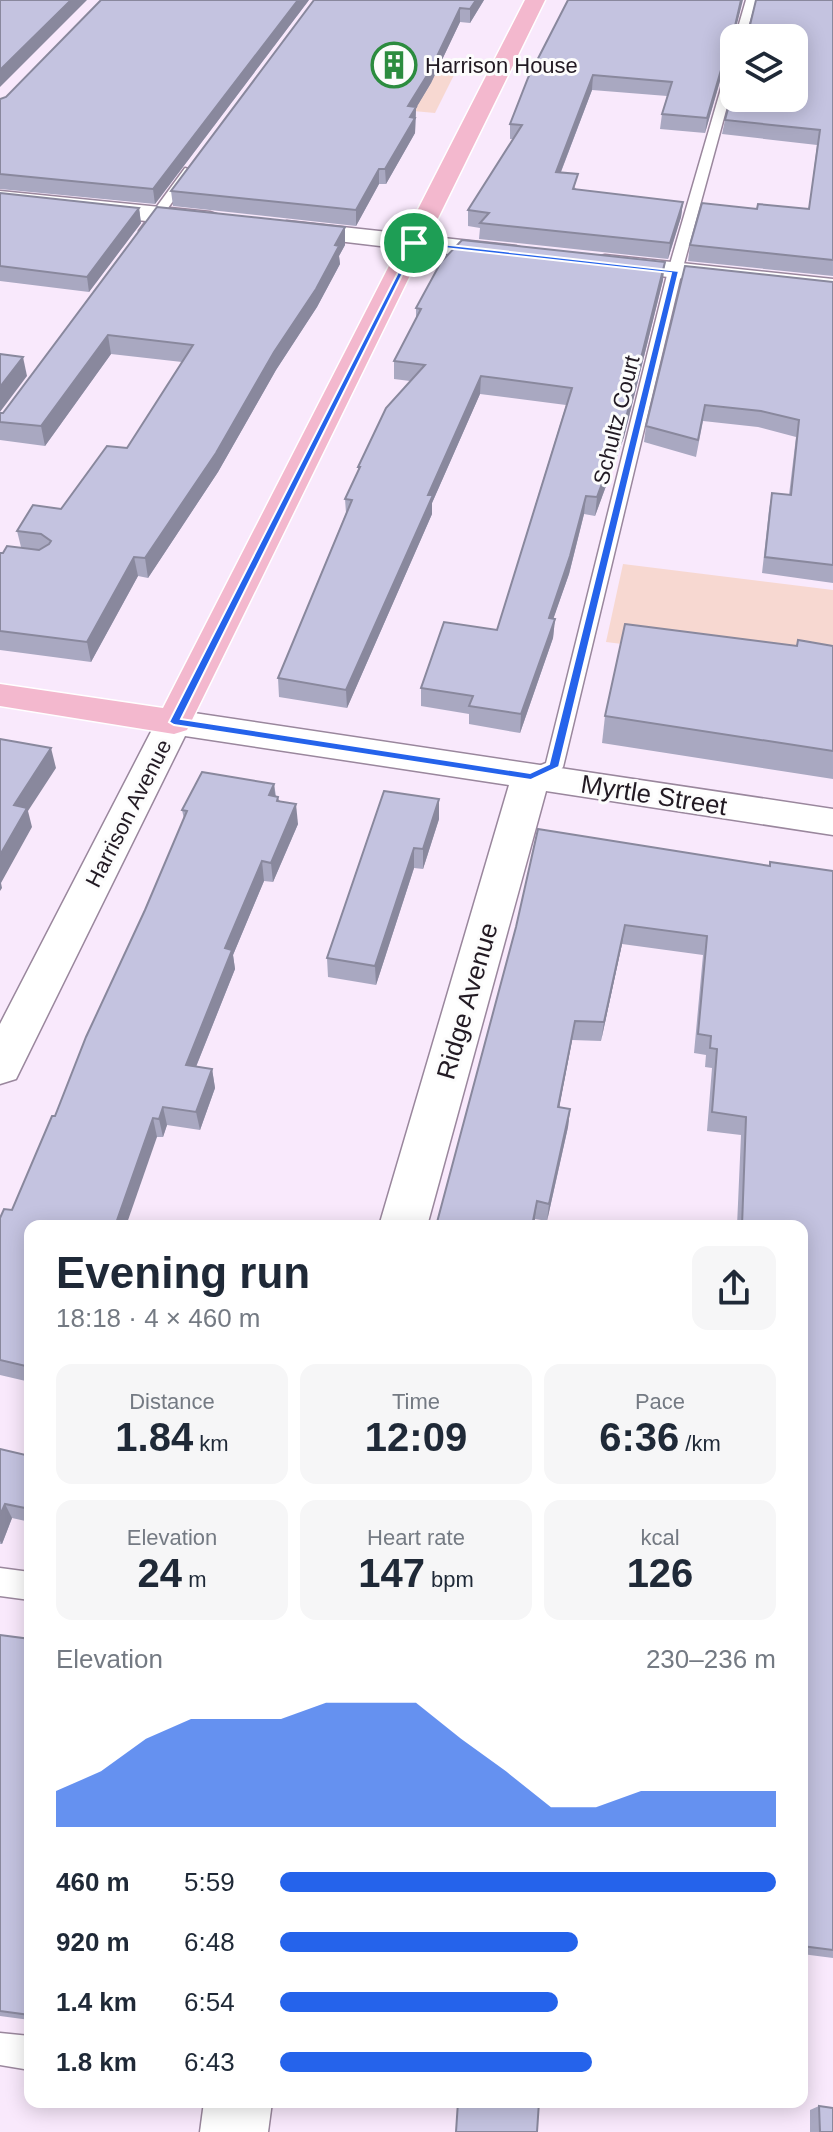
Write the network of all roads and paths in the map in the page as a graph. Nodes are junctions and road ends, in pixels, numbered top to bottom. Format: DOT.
graph roads {
  1 [pos="535,0"];
  2 [pos="751,0"];
  3 [pos="744,24"];
  4 [pos="720,111"];
  5 [pos="195,164"];
  6 [pos="0,198"];
  7 [pos="157,214"];
  8 [pos="233,223"];
  9 [pos="263,226"];
  10 [pos="139,239"];
  11 [pos="414,243"];
  12 [pos="537,256"];
  13 [pos="583,261"];
  14 [pos="675,271"];
  15 [pos="833,287"];
  16 [pos="0,695"];
  17 [pos="174,722"];
  18 [pos="531,776"];
  19 [pos="833,822"];
  20 [pos="0,1067"];
  21 [pos="405,1220"];
  22 [pos="0,1582"];
  23 [pos="24,1585"];
  24 [pos="0,2049"];
  25 [pos="24,2052"];
  26 [pos="237,2108"];
  27 [pos="234,2132"];
  1 -- 11 [label="main road, Harrison Avenue"];
  2 -- 3 [label="lane"];
  4 -- 14 [label="lane, Schultz Court"];
  5 -- 7 [label="lane"];
  6 -- 7 [label="street"];
  7 -- 8 [label="street"];
  7 -- 10 [label="lane"];
  9 -- 11 [label="street"];
  11 -- 12 [label="street"];
  11 -- 17 [label="main road, Harrison Avenue"];
  13 -- 14 [label="street"];
  14 -- 15 [label="street"];
  14 -- 18 [label="lane, Schultz Court"];
  16 -- 17 [label="main road, Myrtle Street"];
  17 -- 18 [label="street, Myrtle Street"];
  17 -- 20 [label="street, Harrison Avenue"];
  18 -- 19 [label="street, Myrtle Street"];
  18 -- 21 [label="street, Ridge Avenue"];
  22 -- 23 [label="lane"];
  24 -- 25 [label="lane"];
  26 -- 27 [label="street"];
}
